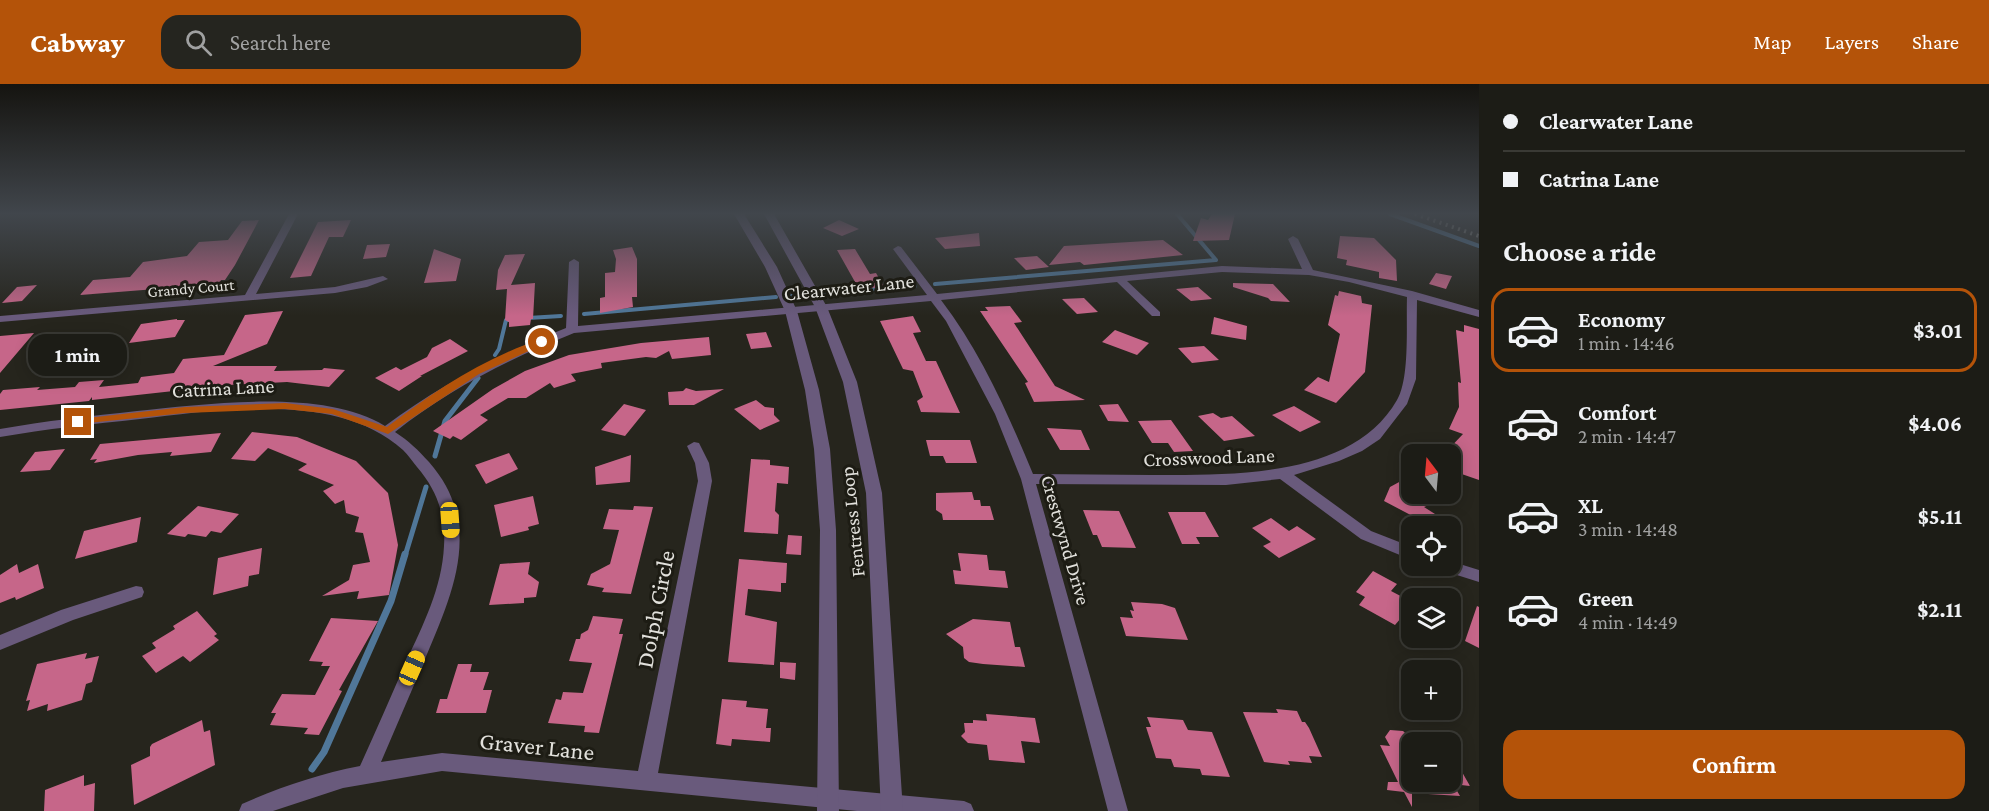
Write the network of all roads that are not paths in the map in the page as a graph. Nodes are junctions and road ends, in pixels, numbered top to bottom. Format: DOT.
graph roads {
  1 [pos="275,248"];
  2 [pos="759,248"];
  3 [pos="788,248"];
  4 [pos="1298,248"];
  5 [pos="898,249"];
  6 [pos="573,262"];
  7 [pos="1310,272"];
  8 [pos="1118,278"];
  9 [pos="383,279"];
  10 [pos="1412,294"];
  11 [pos="933,296"];
  12 [pos="248,298"];
  13 [pos="821,307"];
  14 [pos="791,311"];
  15 [pos="1156,314"];
  16 [pos="1479,314"];
  17 [pos="0,319"];
  18 [pos="572,330"];
  19 [pos="388,431"];
  20 [pos="0,433"];
  21 [pos="694,446"];
  22 [pos="1283,474"];
  23 [pos="1028,479"];
  24 [pos="1401,549"];
  25 [pos="1461,571"];
  26 [pos="1479,576"];
  27 [pos="136,592"];
  28 [pos="0,643"];
  29 [pos="367,772"];
  30 [pos="646,782"];
  31 [pos="828,805"];
  32 [pos="892,808"];
  33 [pos="249,811"];
  34 [pos="964,811"];
  35 [pos="1118,811"];
  1 -- 12 [label="street"];
  2 -- 14 [label="street, Fentress Loop"];
  3 -- 13 [label="street, Fentress Loop"];
  4 -- 7 [label="street"];
  5 -- 11 [label="street, Crestwynd Drive"];
  6 -- 18 [label="street"];
  7 -- 8 [label="street, Clearwater Lane"];
  7 -- 10 [label="street, Clearwater Lane"];
  8 -- 11 [label="street, Clearwater Lane"];
  8 -- 15 [label="street"];
  9 -- 12 [label="street, Grandy Court"];
  10 -- 16 [label="street, Clearwater Lane"];
  10 -- 22 [label="street, Crosswood Lane"];
  11 -- 13 [label="street, Clearwater Lane"];
  11 -- 23 [label="street, Crestwynd Drive"];
  12 -- 17 [label="street, Grandy Court"];
  13 -- 14 [label="street, Clearwater Lane"];
  13 -- 32 [label="street, Fentress Loop"];
  14 -- 18 [label="street, Clearwater Lane"];
  14 -- 31 [label="street, Fentress Loop"];
  18 -- 19 [label="street, Clearwater Lane"];
  19 -- 20 [label="street, Catrina Lane"];
  19 -- 29 [label="street, Catrina Lane"];
  21 -- 30 [label="street, Dolph Circle"];
  22 -- 23 [label="street, Crosswood Lane"];
  22 -- 24 [label="street"];
  23 -- 35 [label="street, Crestwynd Drive"];
  25 -- 26 [label="street"];
  27 -- 28 [label="street"];
  29 -- 30 [label="street, Graver Lane"];
  29 -- 33 [label="street, Graver Lane"];
  30 -- 31 [label="street, Graver Lane"];
  31 -- 32 [label="street, Graver Lane"];
  32 -- 34 [label="street, Graver Lane"];
}
